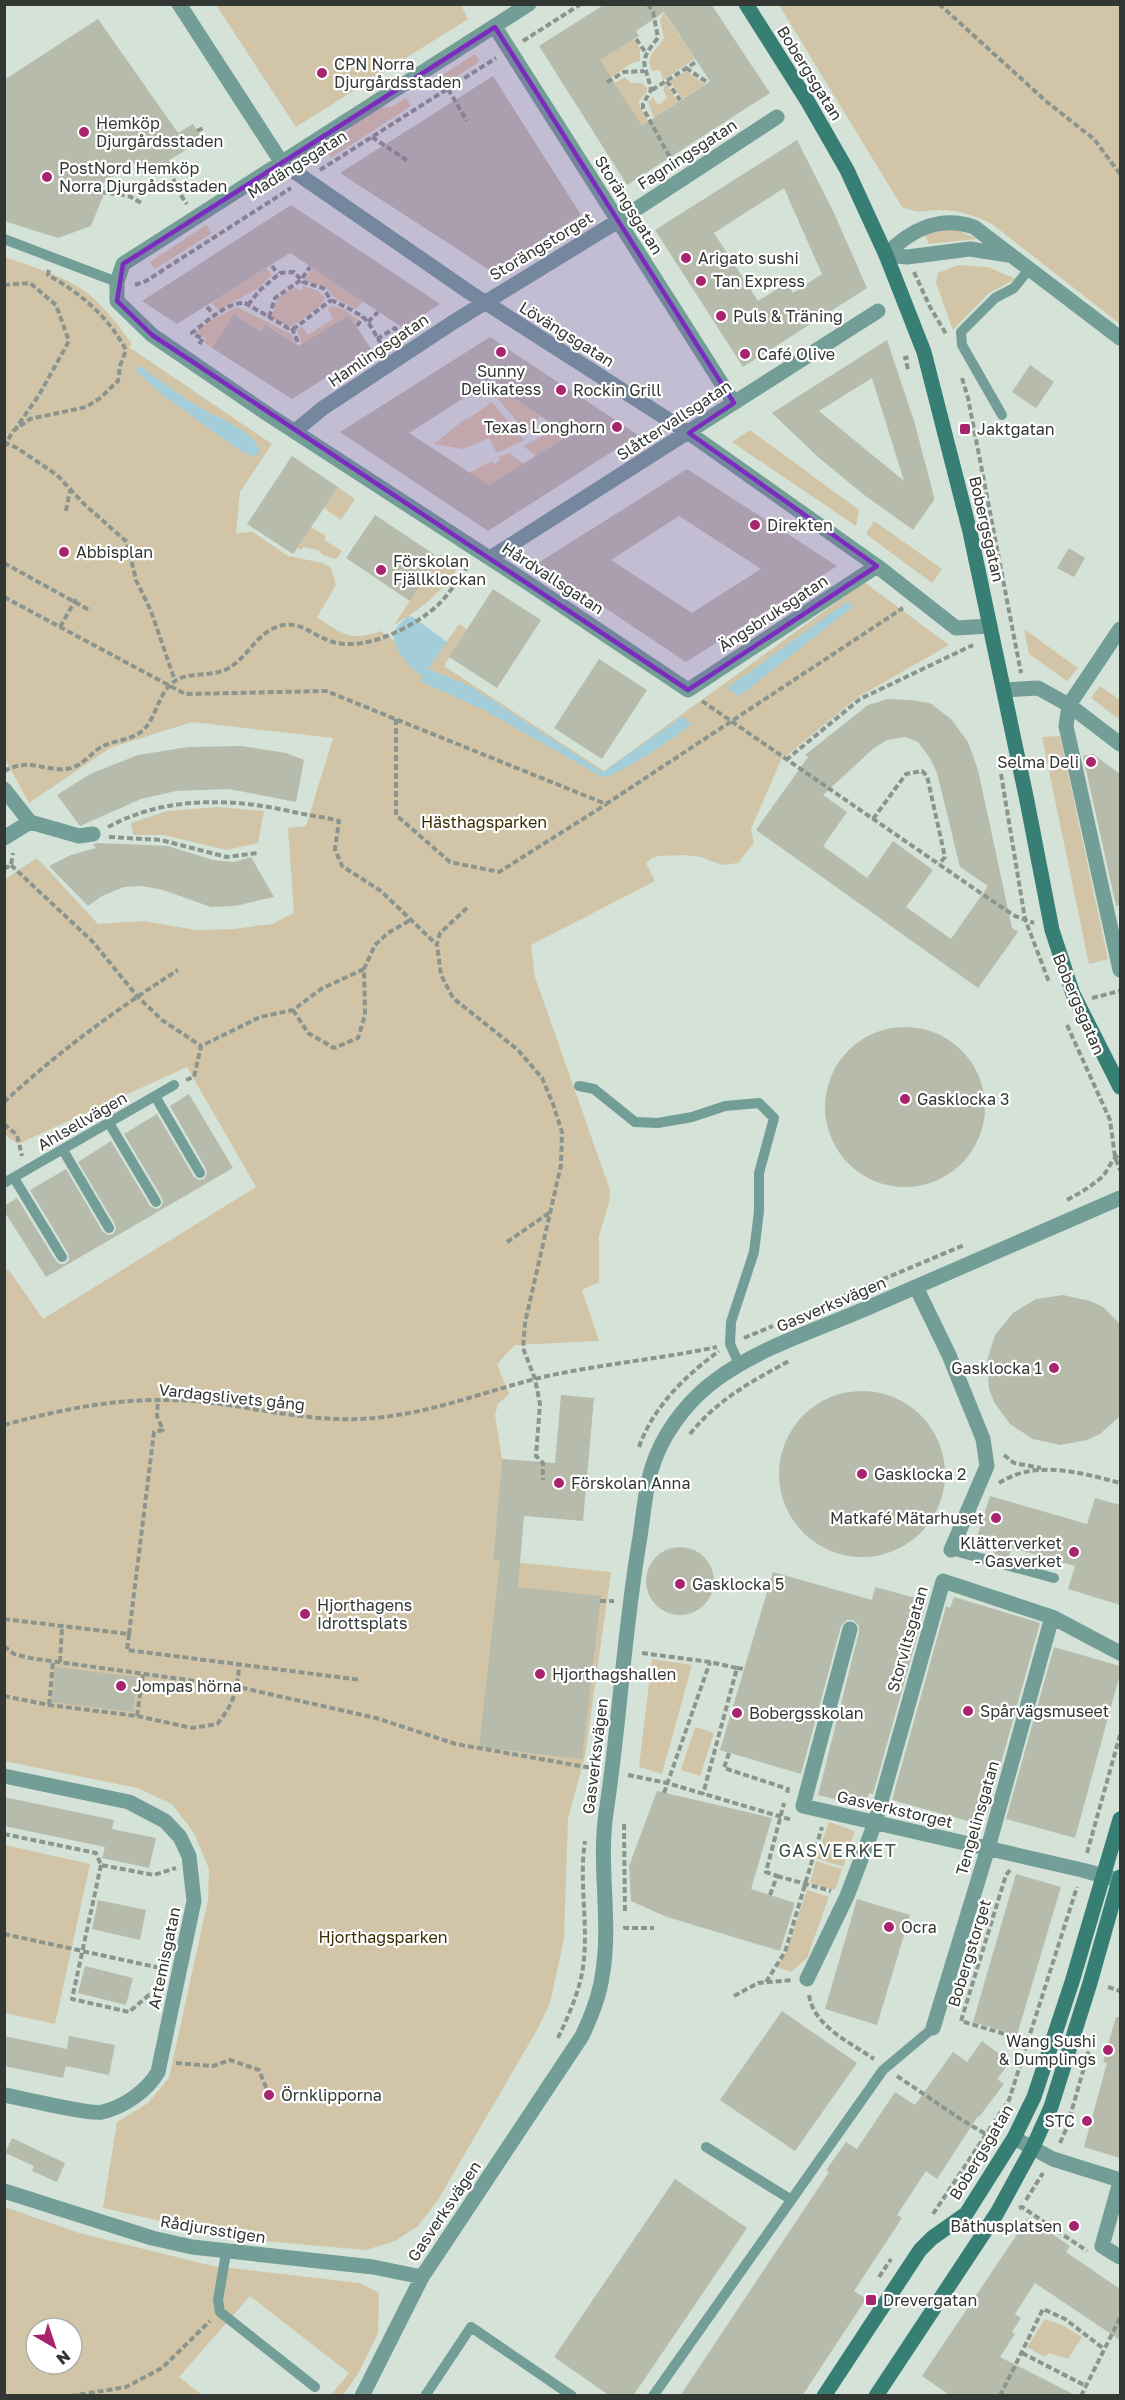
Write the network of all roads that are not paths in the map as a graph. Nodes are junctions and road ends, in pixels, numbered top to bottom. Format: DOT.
graph roads {
  1 [pos="179,4"];
  2 [pos="529,4"];
  3 [pos="746,4"];
  4 [pos="495,27"];
  5 [pos="777,117"];
  6 [pos="282,163"];
  7 [pos="618,221"];
  8 [pos="4,239"];
  9 [pos="886,255"];
  10 [pos="1008,255"];
  11 [pos="1030,268"];
  12 [pos="117,282"];
  13 [pos="484,303"];
  14 [pos="878,311"];
  15 [pos="1120,339"];
  16 [pos="734,403"];
  17 [pos="1002,414"];
  18 [pos="295,432"];
  19 [pos="689,433"];
  20 [pos="484,555"];
  21 [pos="877,566"];
  22 [pos="990,626"];
  23 [pos="1120,629"];
  24 [pos="688,690"];
  25 [pos="1004,690"];
  26 [pos="1069,705"];
  27 [pos="1120,744"];
  28 [pos="4,789"];
  29 [pos="30,822"];
  30 [pos="93,834"];
  31 [pos="4,838"];
  32 [pos="1120,970"];
  33 [pos="174,1085"];
  34 [pos="579,1086"];
  35 [pos="1120,1087"];
  36 [pos="154,1096"];
  37 [pos="109,1123"];
  38 [pos="63,1149"];
  39 [pos="200,1173"];
  40 [pos="9,1181"];
  41 [pos="1120,1198"];
  42 [pos="156,1202"];
  43 [pos="108,1228"];
  44 [pos="62,1257"];
  45 [pos="916,1287"];
  46 [pos="740,1365"];
  47 [pos="951,1550"];
  48 [pos="1054,1578"];
  49 [pos="1052,1617"];
  50 [pos="850,1629"];
  51 [pos="1120,1653"];
  52 [pos="4,1776"];
  53 [pos="1120,1819"];
  54 [pos="875,1822"];
  55 [pos="987,1848"];
  56 [pos="1104,1876"];
  57 [pos="1120,1880"];
  58 [pos="807,1979"];
  59 [pos="933,2028"];
  60 [pos="4,2095"];
  61 [pos="1012,2142"];
  62 [pos="706,2147"];
  63 [pos="1033,2147"];
  64 [pos="1120,2181"];
  65 [pos="4,2191"];
  66 [pos="790,2199"];
  67 [pos="226,2253"];
  68 [pos="1120,2257"];
  69 [pos="422,2277"];
  70 [pos="315,2387"];
  71 [pos="882,2394"];
  72 [pos="362,2396"];
  73 [pos="425,2396"];
  74 [pos="572,2396"];
  75 [pos="653,2396"];
  76 [pos="824,2396"];
  1 -- 6 [label="street, Lövängsgatan"];
  2 -- 4 [label="street, Madängsgatan"];
  3 -- 9 [label="street, Bobergsgatan"];
  4 -- 6 [label="street, Madängsgatan"];
  4 -- 7 [label="street, Storängsgatan"];
  5 -- 7 [label="street, Fagningsgatan"];
  6 -- 12 [label="street, Madängsgatan"];
  6 -- 13 [label="street, Lövängsgatan"];
  7 -- 13 [label="street, Storängstorget"];
  7 -- 16 [label="street, Storängsgatan"];
  8 -- 12 [label="lane"];
  9 -- 10 [label="street"];
  9 -- 10 [label="street"];
  9 -- 22 [label="street, Bobergsgatan"];
  10 -- 11 [label="street"];
  11 -- 15 [label="street"];
  11 -- 17 [label="lane"];
  12 -- 18 [label="street, Hårdvallsgatan"];
  13 -- 18 [label="street, Hamlingsgatan"];
  13 -- 19 [label="street, Lövängsgatan"];
  14 -- 16 [label="street, Slåttervallsgatan"];
  16 -- 19 [label="street, Slåttervallsgatan"];
  18 -- 20 [label="street, Hårdvallsgatan"];
  19 -- 20 [label="street, Slåttervallsgatan"];
  19 -- 21 [label="street, Lövängsgatan"];
  20 -- 24 [label="street, Hårdvallsgatan"];
  21 -- 22 [label="street, Lövängsgatan"];
  21 -- 24 [label="street, Ängsbruksgatan"];
  22 -- 25 [label="street, Bobergsgatan"];
  23 -- 26 [label="street"];
  25 -- 26 [label="street"];
  25 -- 35 [label="street, Bobergsgatan"];
  26 -- 27 [label="street"];
  26 -- 32 [label="street"];
  28 -- 29 [label="street"];
  29 -- 30 [label="street"];
  29 -- 31 [label="street"];
  33 -- 36 [label="lane, Ahlsellvägen"];
  34 -- 46 [label="lane"];
  36 -- 37 [label="lane, Ahlsellvägen"];
  36 -- 39 [label="lane"];
  37 -- 38 [label="lane, Ahlsellvägen"];
  37 -- 42 [label="lane"];
  38 -- 40 [label="lane, Ahlsellvägen"];
  38 -- 43 [label="lane"];
  40 -- 44 [label="lane"];
  41 -- 45 [label="street, Gasverksvägen"];
  45 -- 46 [label="street, Gasverksvägen"];
  45 -- 47 [label="street"];
  46 -- 69 [label="street, Gasverksvägen"];
  47 -- 48 [label="lane"];
  49 -- 51 [label="street, Storviltsgatan"];
  49 -- 54 [label="street, Storviltsgatan"];
  49 -- 55 [label="street, Tengelinsgatan"];
  50 -- 54 [label="street, Gasverkstorget"];
  52 -- 60 [label="street, Artemisgatan"];
  53 -- 56 [label="street, Bobergsgatan"];
  54 -- 55 [label="street, Gasverkstorget"];
  54 -- 58 [label="street"];
  55 -- 56 [label="street, Gasverkstorget"];
  55 -- 59 [label="street, Tengelinsgatan"];
  56 -- 57 [label="street, Gasverkstorget"];
  56 -- 61 [label="street, Bobergsgatan"];
  57 -- 63 [label="street"];
  59 -- 66 [label="lane"];
  61 -- 63 [label="street"];
  61 -- 76 [label="street, Bobergsgatan"];
  62 -- 66 [label="lane"];
  63 -- 64 [label="street"];
  63 -- 71 [label="street"];
  64 -- 68 [label="street"];
  65 -- 67 [label="street, Rådjursstigen"];
  66 -- 75 [label="lane"];
  67 -- 69 [label="street, Rådjursstigen"];
  67 -- 70 [label="lane"];
  69 -- 72 [label="street, Gasverksvägen"];
  73 -- 74 [label="lane"];
}
